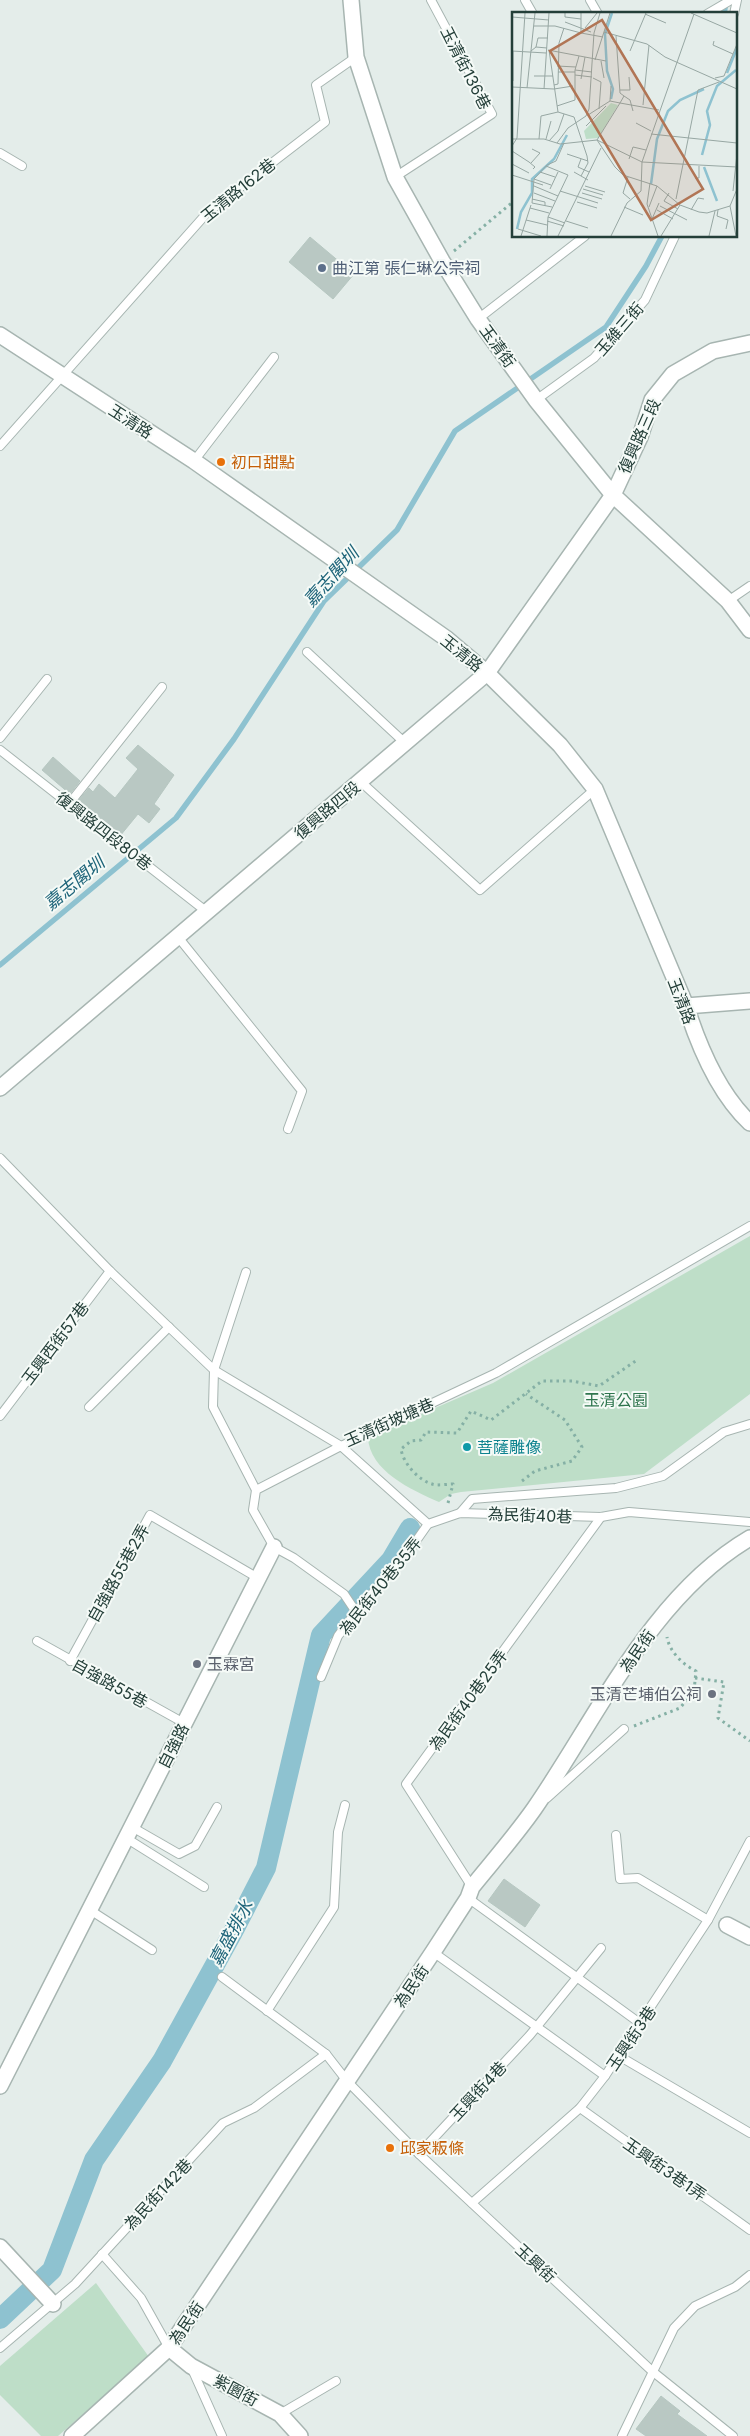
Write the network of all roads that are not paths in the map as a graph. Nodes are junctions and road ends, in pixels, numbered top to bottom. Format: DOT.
graph roads {
  1 [pos="351,0"];
  2 [pos="431,0"];
  3 [pos="525,0"];
  4 [pos="590,0"];
  5 [pos="731,0"];
  6 [pos="532,12"];
  7 [pos="597,12"];
  8 [pos="710,12"];
  9 [pos="356,57"];
  10 [pos="0,153"];
  11 [pos="22,166"];
  12 [pos="394,177"];
  13 [pos="582,238"];
  14 [pos="674,238"];
  15 [pos="478,319"];
  16 [pos="0,335"];
  17 [pos="750,343"];
  18 [pos="274,357"];
  19 [pos="62,376"];
  20 [pos="536,400"];
  21 [pos="0,446"];
  22 [pos="194,461"];
  23 [pos="613,495"];
  24 [pos="750,586"];
  25 [pos="728,602"];
  26 [pos="750,630"];
  27 [pos="307,652"];
  28 [pos="487,673"];
  29 [pos="47,679"];
  30 [pos="162,687"];
  31 [pos="0,738"];
  32 [pos="406,743"];
  33 [pos="0,750"];
  34 [pos="361,782"];
  35 [pos="595,789"];
  36 [pos="69,804"];
  37 [pos="207,912"];
  38 [pos="178,937"];
  39 [pos="750,1001"];
  40 [pos="686,1006"];
  41 [pos="0,1088"];
  42 [pos="750,1123"];
  43 [pos="288,1129"];
  44 [pos="0,1158"];
  45 [pos="750,1226"];
  46 [pos="110,1271"];
  47 [pos="246,1272"];
  48 [pos="169,1327"];
  49 [pos="214,1370"];
  50 [pos="89,1407"];
  51 [pos="0,1416"];
  52 [pos="750,1424"];
  53 [pos="341,1446"];
  54 [pos="256,1490"];
  55 [pos="460,1513"];
  56 [pos="601,1517"];
  57 [pos="750,1522"];
  58 [pos="428,1524"];
  59 [pos="750,1538"];
  60 [pos="274,1547"];
  61 [pos="258,1578"];
  62 [pos="356,1612"];
  63 [pos="37,1641"];
  64 [pos="70,1661"];
  65 [pos="322,1677"];
  66 [pos="184,1723"];
  67 [pos="624,1729"];
  68 [pos="345,1805"];
  69 [pos="217,1807"];
  70 [pos="533,1811"];
  71 [pos="129,1832"];
  72 [pos="616,1834"];
  73 [pos="750,1841"];
  74 [pos="204,1887"];
  75 [pos="470,1892"];
  76 [pos="90,1910"];
  77 [pos="708,1920"];
  78 [pos="727,1925"];
  79 [pos="750,1938"];
  80 [pos="600,1948"];
  81 [pos="152,1950"];
  82 [pos="433,1952"];
  83 [pos="578,1976"];
  84 [pos="222,1977"];
  85 [pos="267,2011"];
  86 [pos="641,2024"];
  87 [pos="537,2027"];
  88 [pos="326,2054"];
  89 [pos="619,2056"];
  90 [pos="606,2076"];
  91 [pos="347,2081"];
  92 [pos="0,2086"];
  93 [pos="580,2108"];
  94 [pos="750,2133"];
  95 [pos="419,2154"];
  96 [pos="472,2203"];
  97 [pos="750,2230"];
  98 [pos="1,2248"];
  99 [pos="102,2254"];
  100 [pos="750,2276"];
  101 [pos="53,2304"];
  102 [pos="0,2348"];
  103 [pos="169,2348"];
  104 [pos="191,2366"];
  105 [pos="652,2371"];
  106 [pos="336,2381"];
  107 [pos="280,2414"];
  108 [pos="72,2436"];
  109 [pos="222,2436"];
  110 [pos="300,2436"];
  111 [pos="622,2436"];
  112 [pos="733,2436"];
  1 -- 9 [label="street, 玉清街"];
  2 -- 12 [label="lane, 玉清街136巷"];
  3 -- 6 [label="lane"];
  4 -- 7 [label="lane"];
  5 -- 8 [label="lane"];
  9 -- 12 [label="street, 玉清街"];
  9 -- 19 [label="lane, 玉清路162巷"];
  10 -- 11 [label="lane"];
  12 -- 15 [label="street, 玉清街"];
  13 -- 15 [label="lane"];
  14 -- 20 [label="lane, 玉維三街"];
  15 -- 20 [label="street, 玉清街"];
  16 -- 19 [label="street, 玉清路"];
  17 -- 23 [label="street, 復興路三段"];
  18 -- 22 [label="lane"];
  19 -- 21 [label="lane"];
  19 -- 22 [label="street, 玉清路"];
  20 -- 23 [label="street, 玉清街"];
  22 -- 28 [label="street, 玉清路"];
  23 -- 25 [label="street, 玉清街"];
  23 -- 28 [label="street, 復興路四段"];
  24 -- 25 [label="lane"];
  25 -- 26 [label="street, 玉清街"];
  27 -- 32 [label="lane"];
  28 -- 32 [label="street, 復興路四段"];
  28 -- 35 [label="street, 玉清路"];
  29 -- 31 [label="lane"];
  30 -- 36 [label="lane"];
  32 -- 34 [label="street, 復興路四段"];
  33 -- 36 [label="lane, 復興路四段80巷"];
  34 -- 35 [label="lane"];
  34 -- 37 [label="street, 復興路四段"];
  35 -- 40 [label="street, 玉清路"];
  36 -- 37 [label="lane, 復興路四段80巷"];
  37 -- 38 [label="street, 復興路四段"];
  38 -- 41 [label="street, 復興路四段"];
  38 -- 43 [label="lane"];
  39 -- 40 [label="street"];
  40 -- 42 [label="street, 玉清路"];
  44 -- 46 [label="lane, 玉清街坡塘巷"];
  45 -- 53 [label="lane, 玉清街坡塘巷"];
  46 -- 48 [label="lane, 玉清街坡塘巷"];
  46 -- 51 [label="lane, 玉興西街57巷"];
  47 -- 49 [label="lane"];
  48 -- 49 [label="lane, 玉清街坡塘巷"];
  48 -- 50 [label="lane"];
  49 -- 53 [label="lane, 玉清街坡塘巷"];
  49 -- 54 [label="lane"];
  52 -- 55 [label="lane"];
  53 -- 54 [label="lane"];
  53 -- 58 [label="lane"];
  54 -- 60 [label="lane"];
  55 -- 56 [label="lane, 為民街40巷"];
  55 -- 58 [label="lane, 為民街40巷"];
  56 -- 57 [label="lane, 為民街40巷"];
  56 -- 75 [label="lane, 為民街40巷25弄"];
  58 -- 62 [label="lane, 為民街40巷35弄"];
  59 -- 70 [label="street, 為民街"];
  60 -- 61 [label="street, 自強路"];
  60 -- 62 [label="lane"];
  61 -- 64 [label="lane, 自強路55巷2弄"];
  61 -- 66 [label="street, 自強路"];
  62 -- 65 [label="lane, 為民街40巷35弄"];
  63 -- 64 [label="lane, 自強路55巷"];
  64 -- 66 [label="lane, 自強路55巷"];
  66 -- 71 [label="street, 自強路"];
  67 -- 70 [label="lane"];
  68 -- 85 [label="lane"];
  69 -- 71 [label="lane"];
  70 -- 75 [label="street, 為民街"];
  71 -- 74 [label="lane"];
  71 -- 76 [label="street, 自強路"];
  72 -- 77 [label="lane"];
  73 -- 77 [label="lane, 玉興街3巷"];
  75 -- 82 [label="street, 為民街"];
  75 -- 83 [label="lane"];
  76 -- 81 [label="lane"];
  76 -- 92 [label="street, 自強路"];
  77 -- 86 [label="lane, 玉興街3巷"];
  78 -- 79 [label="street"];
  80 -- 83 [label="lane, 玉興街4巷"];
  82 -- 87 [label="lane"];
  82 -- 91 [label="street, 為民街"];
  83 -- 86 [label="lane"];
  83 -- 87 [label="lane, 玉興街4巷"];
  84 -- 85 [label="lane, 玉興街"];
  85 -- 88 [label="lane, 玉興街"];
  86 -- 89 [label="lane, 玉興街3巷"];
  87 -- 90 [label="lane"];
  87 -- 95 [label="lane, 玉興街4巷"];
  88 -- 91 [label="lane, 玉興街"];
  88 -- 99 [label="lane, 為民街142巷"];
  89 -- 90 [label="lane, 玉興街3巷"];
  89 -- 94 [label="lane"];
  90 -- 93 [label="lane, 玉興街3巷"];
  91 -- 95 [label="lane, 玉興街"];
  91 -- 103 [label="street, 為民街"];
  93 -- 96 [label="lane, 玉興街3巷"];
  93 -- 97 [label="lane, 玉興街3巷1弄"];
  95 -- 96 [label="lane, 玉興街"];
  96 -- 105 [label="lane, 玉興街"];
  98 -- 101 [label="street"];
  99 -- 101 [label="lane, 為民街142巷"];
  99 -- 103 [label="lane"];
  100 -- 105 [label="lane"];
  101 -- 102 [label="lane, 為民街142巷"];
  103 -- 104 [label="street, 紫園街"];
  103 -- 108 [label="street, 為民街"];
  104 -- 107 [label="street, 紫園街"];
  104 -- 109 [label="lane"];
  105 -- 111 [label="lane"];
  105 -- 112 [label="lane, 玉興街"];
  106 -- 107 [label="lane"];
  107 -- 110 [label="street, 紫園街"];
}
